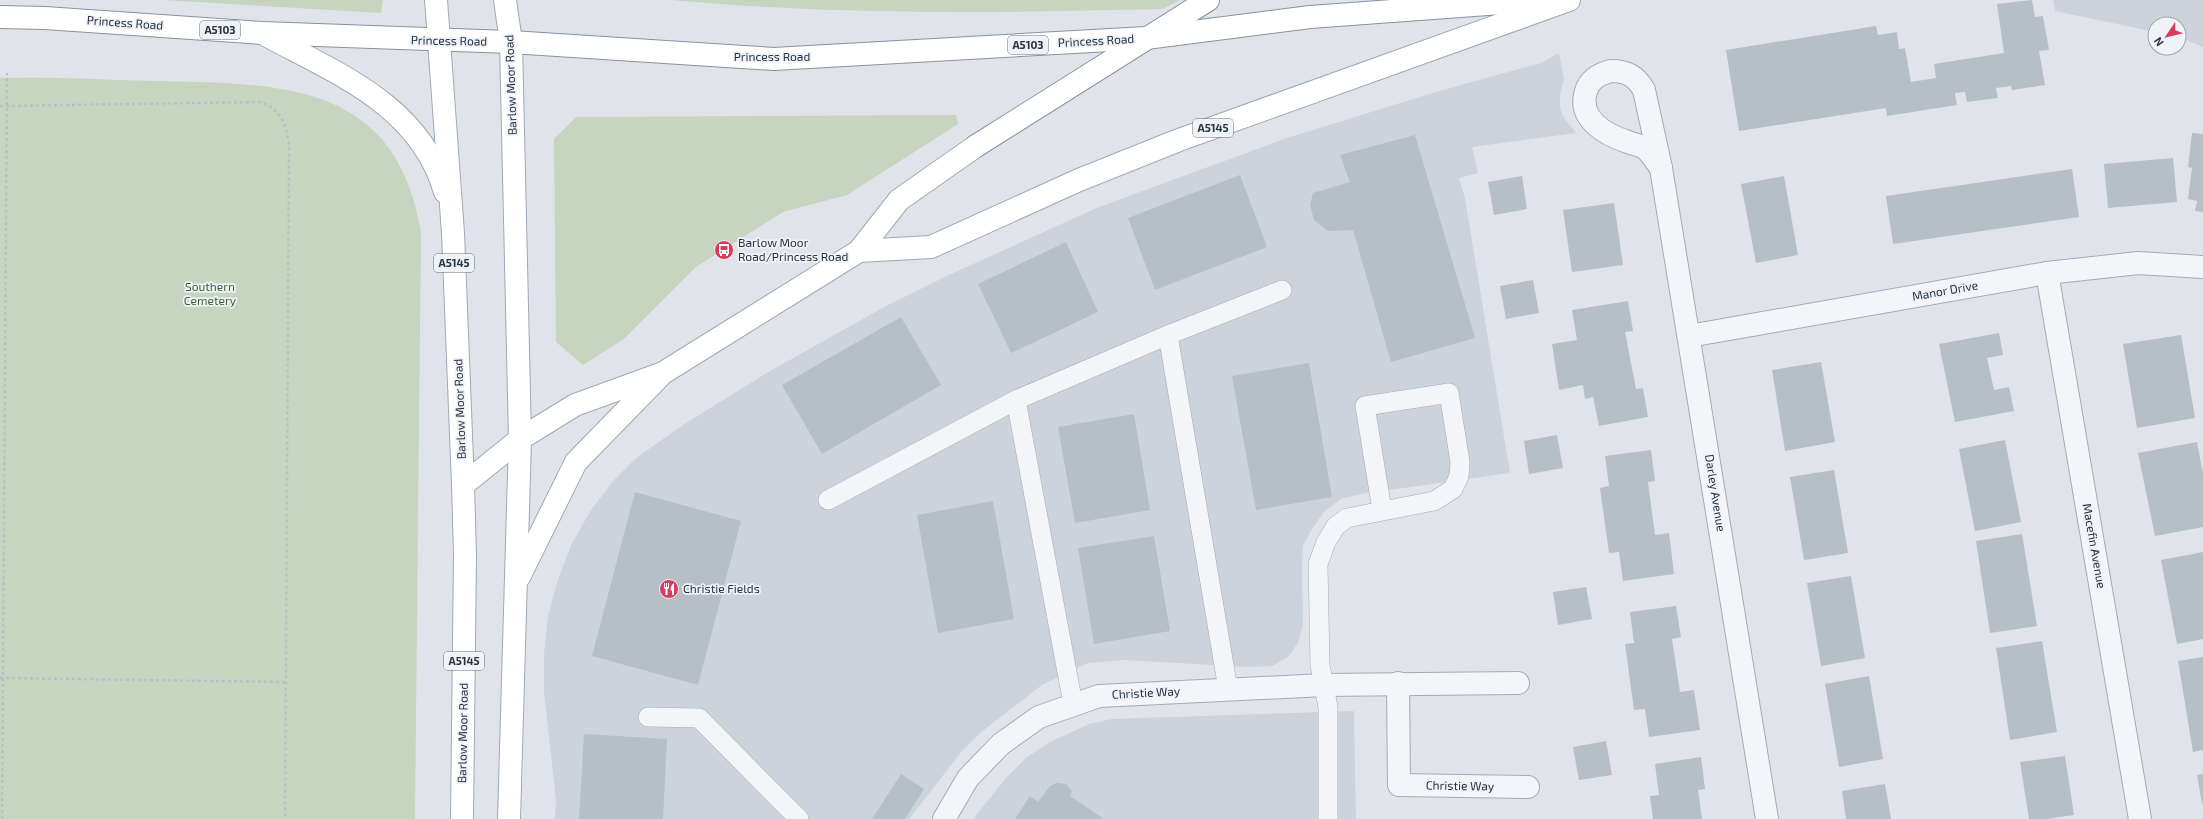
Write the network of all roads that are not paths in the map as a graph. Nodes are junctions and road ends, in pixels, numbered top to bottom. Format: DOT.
graph roads {
  1 [pos="436,0"];
  2 [pos="505,0"];
  3 [pos="1208,0"];
  4 [pos="1543,0"];
  5 [pos="1569,0"];
  6 [pos="0,17"];
  7 [pos="262,33"];
  8 [pos="1146,38"];
  9 [pos="440,41"];
  10 [pos="511,42"];
  11 [pos="976,146"];
  12 [pos="1661,168"];
  13 [pos="453,233"];
  14 [pos="859,251"];
  15 [pos="2203,267"];
  16 [pos="2047,273"];
  17 [pos="1282,290"];
  18 [pos="1168,335"];
  19 [pos="1690,336"];
  20 [pos="663,373"];
  21 [pos="1016,400"];
  22 [pos="520,439"];
  23 [pos="463,485"];
  24 [pos="828,500"];
  25 [pos="1382,510"];
  26 [pos="515,585"];
  27 [pos="1398,683"];
  28 [pos="1518,683"];
  29 [pos="1324,685"];
  30 [pos="1228,689"];
  31 [pos="1073,704"];
  32 [pos="648,717"];
  33 [pos="1528,787"];
  34 [pos="462,819"];
  35 [pos="509,819"];
  36 [pos="799,819"];
  37 [pos="944,819"];
  38 [pos="1328,819"];
  39 [pos="1767,819"];
  40 [pos="2140,819"];
  1 -- 9 [label="main road, Barlow Moor Road / A5145"];
  2 -- 10 [label="main road, Barlow Moor Road / A5145"];
  3 -- 8 [label="main road, A5103"];
  4 -- 8 [label="main road, Princess Road / A5103"];
  5 -- 14 [label="main road, A5145"];
  6 -- 7 [label="main road, Princess Road / A5103"];
  7 -- 9 [label="main road, Princess Road / A5103"];
  7 -- 13 [label="main road, A5145"];
  8 -- 10 [label="main road, Princess Road / A5103"];
  8 -- 11 [label="main road, A5103"];
  9 -- 10 [label="main road, Princess Road / A5103"];
  9 -- 13 [label="main road, Barlow Moor Road / A5145"];
  10 -- 22 [label="main road, Barlow Moor Road / A5145"];
  11 -- 14 [label="main road, A5145"];
  12 -- 19 [label="street, Darley Avenue"];
  13 -- 23 [label="main road, Barlow Moor Road / A5145"];
  14 -- 20 [label="main road, A5145"];
  15 -- 16 [label="street, Manor Drive"];
  16 -- 19 [label="street, Manor Drive"];
  16 -- 40 [label="street, Macefin Avenue"];
  17 -- 18 [label="lane"];
  18 -- 21 [label="lane"];
  18 -- 30 [label="lane"];
  19 -- 39 [label="street, Darley Avenue"];
  20 -- 22 [label="main road, A5145"];
  20 -- 26 [label="main road, A5145"];
  21 -- 24 [label="lane"];
  21 -- 31 [label="lane"];
  22 -- 23 [label="main road, A5145"];
  22 -- 26 [label="main road, Barlow Moor Road / A5145"];
  23 -- 34 [label="main road, Barlow Moor Road / A5145"];
  25 -- 25 [label="lane"];
  25 -- 29 [label="lane"];
  26 -- 35 [label="main road, Barlow Moor Road / A5145"];
  27 -- 28 [label="street, Christie Way"];
  27 -- 29 [label="street, Christie Way"];
  27 -- 33 [label="street, Christie Way"];
  29 -- 30 [label="street, Christie Way"];
  29 -- 38 [label="lane"];
  30 -- 31 [label="street, Christie Way"];
  31 -- 37 [label="street, Christie Way"];
  32 -- 36 [label="lane"];
}
